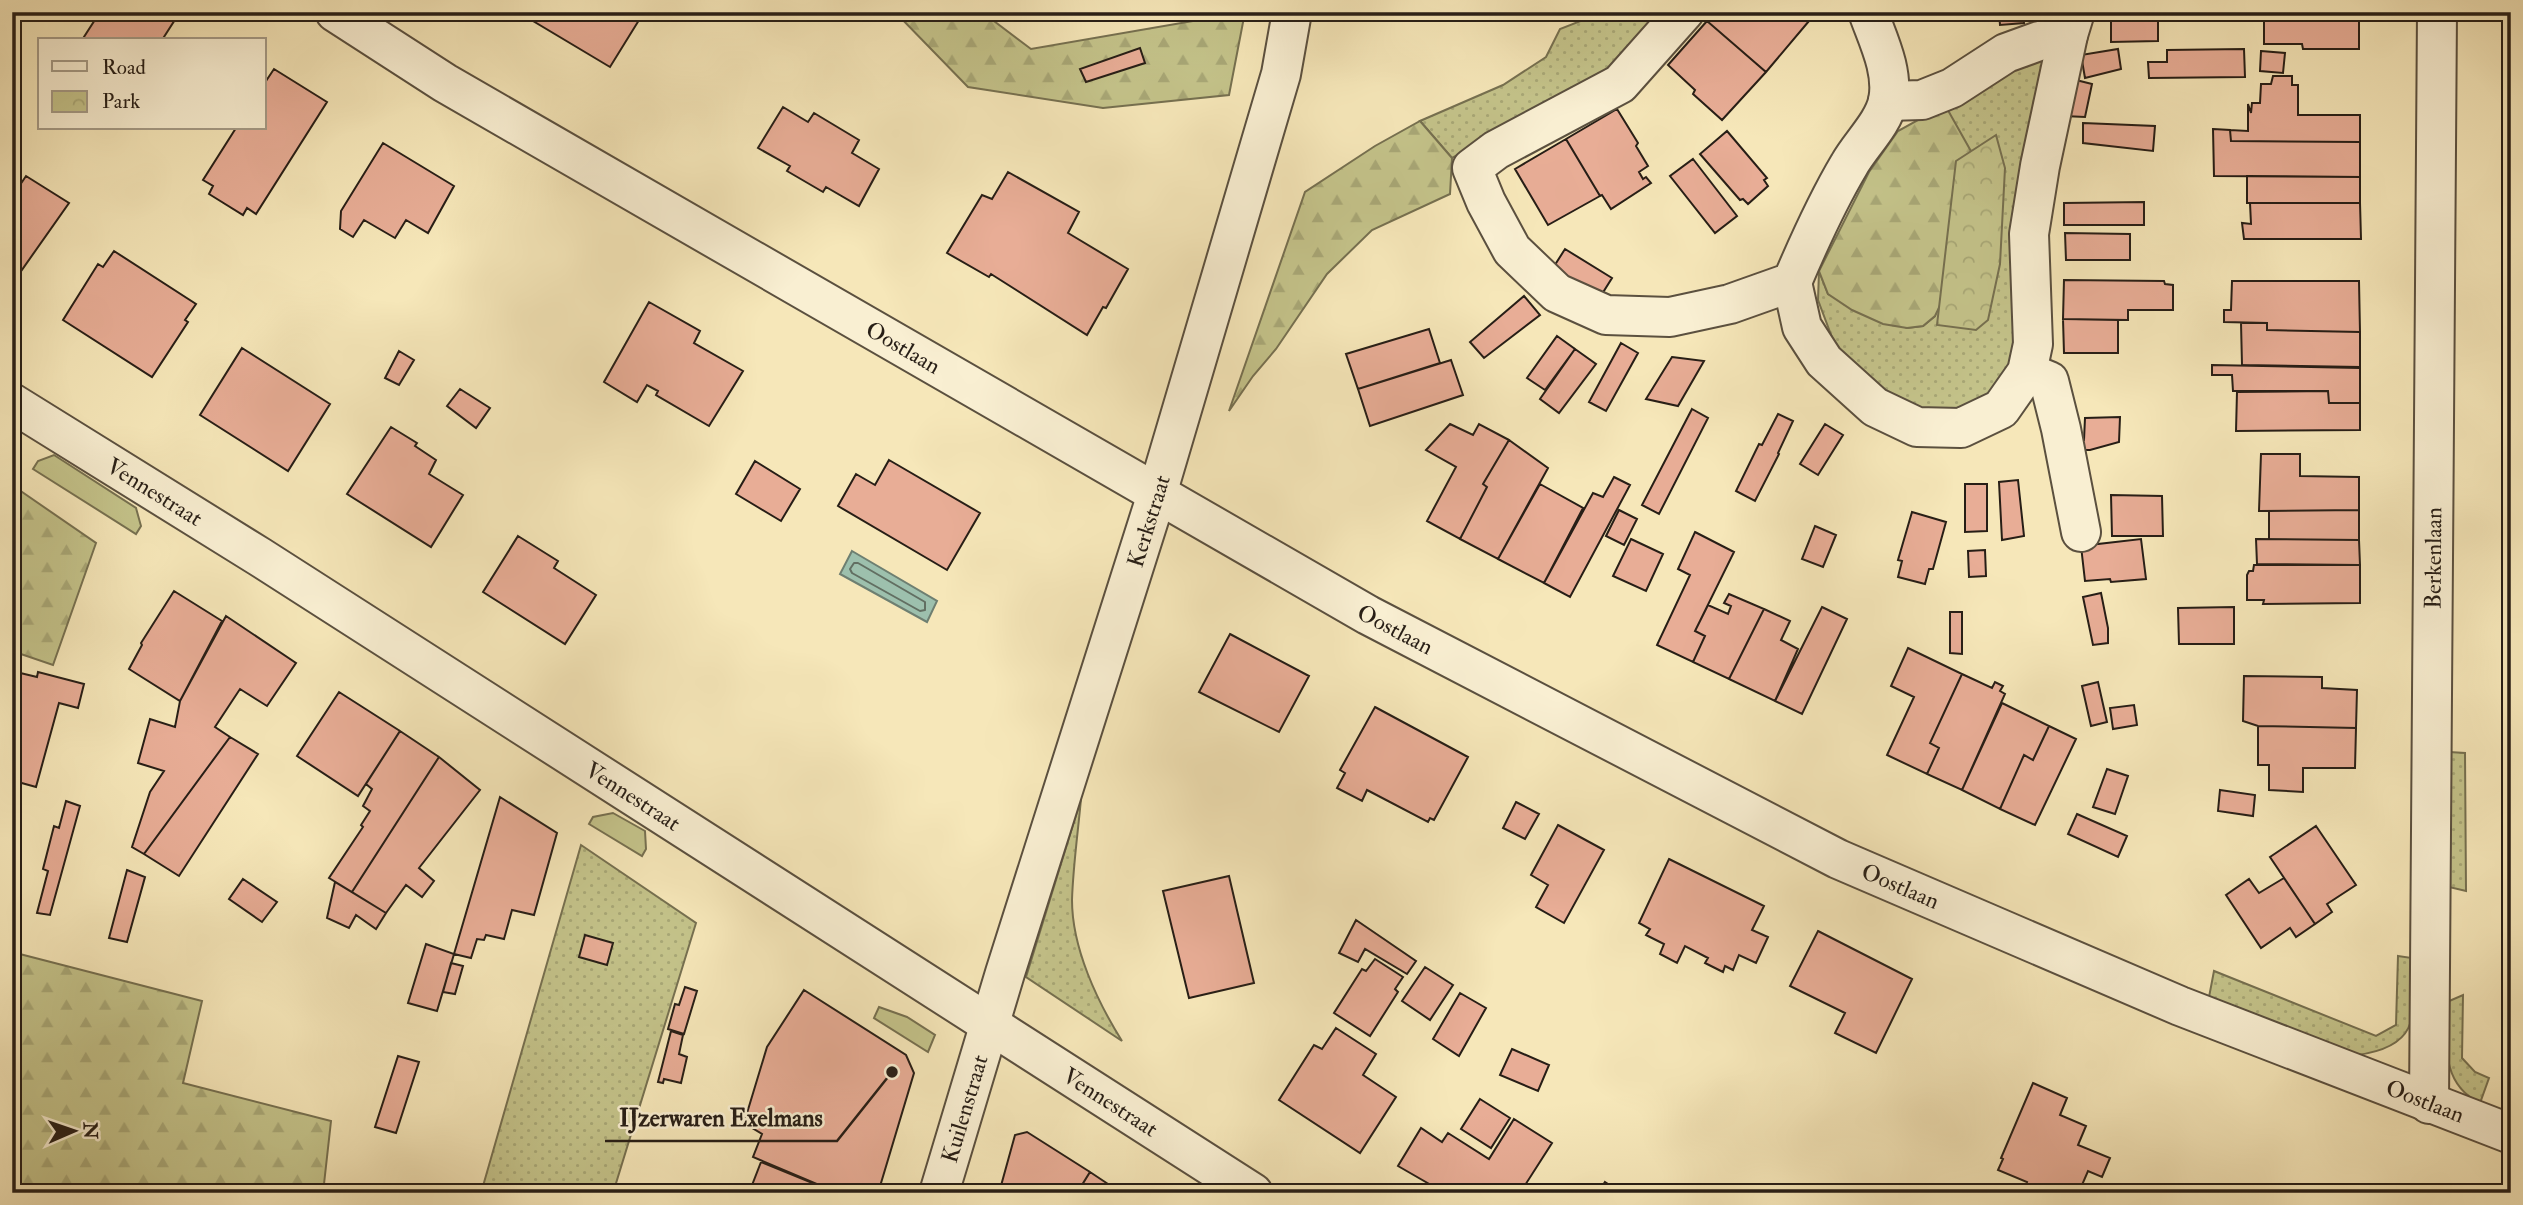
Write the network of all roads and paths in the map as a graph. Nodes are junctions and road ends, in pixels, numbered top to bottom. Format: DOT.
graph roads {
  1 [pos="335,12"];
  2 [pos="1292,12"];
  3 [pos="1684,12"];
  4 [pos="1868,12"];
  5 [pos="2437,12"];
  6 [pos="2072,24"];
  7 [pos="1888,101"];
  8 [pos="1792,282"];
  9 [pos="2027,372"];
  10 [pos="12,403"];
  11 [pos="1157,494"];
  12 [pos="2081,532"];
  13 [pos="989,1025"];
  14 [pos="2428,1104"];
  15 [pos="2511,1134"];
  16 [pos="939,1193"];
  17 [pos="1253,1193"];
  1 -- 11 [label="street, Oostlaan"];
  2 -- 11 [label="street, Kerkstraat"];
  3 -- 8 [label="street"];
  4 -- 7 [label="street"];
  5 -- 14 [label="street, Berkenlaan"];
  6 -- 7 [label="street"];
  6 -- 9 [label="street"];
  7 -- 8 [label="street"];
  8 -- 9 [label="street"];
  9 -- 12 [label="street"];
  10 -- 13 [label="street, Vennestraat"];
  11 -- 13 [label="street, Kerkstraat"];
  11 -- 14 [label="street, Oostlaan"];
  13 -- 16 [label="street, Kuilenstraat"];
  13 -- 17 [label="street, Vennestraat"];
  14 -- 15 [label="street, Oostlaan"];
}
